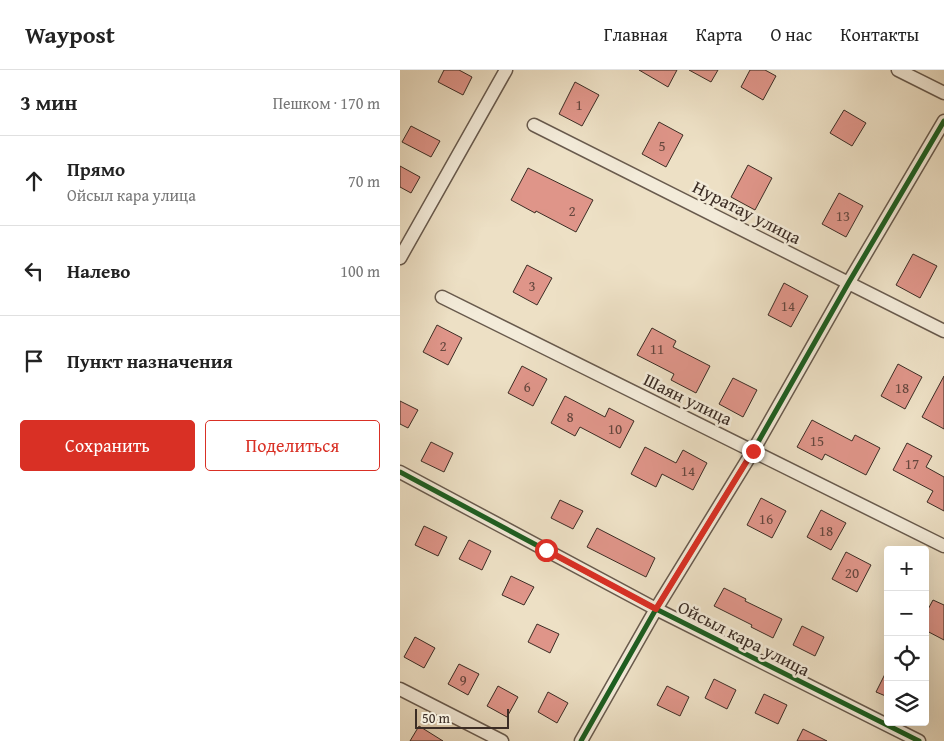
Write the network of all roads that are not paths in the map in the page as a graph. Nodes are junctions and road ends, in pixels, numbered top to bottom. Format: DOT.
graph roads {
  1 [pos="506,70"];
  2 [pos="898,70"];
  3 [pos="944,93"];
  4 [pos="944,121"];
  5 [pos="534,125"];
  6 [pos="400,258"];
  7 [pos="848,282"];
  8 [pos="442,297"];
  9 [pos="944,332"];
  10 [pos="753,451"];
  11 [pos="400,472"];
  12 [pos="944,546"];
  13 [pos="656,609"];
  14 [pos="400,689"];
  15 [pos="502,741"];
  16 [pos="581,741"];
  17 [pos="919,741"];
  1 -- 6 [label="street"];
  2 -- 3 [label="street"];
  4 -- 7 [label="street"];
  5 -- 7 [label="street, Нуратау улица"];
  7 -- 9 [label="street, Нуратау улица"];
  7 -- 10 [label="street"];
  8 -- 10 [label="street, Шаян улица"];
  10 -- 12 [label="street, Шаян улица"];
  10 -- 13 [label="street"];
  11 -- 13 [label="street, Ойсыл кара улица"];
  13 -- 16 [label="street"];
  13 -- 17 [label="street, Ойсыл кара улица"];
  14 -- 15 [label="street"];
}
